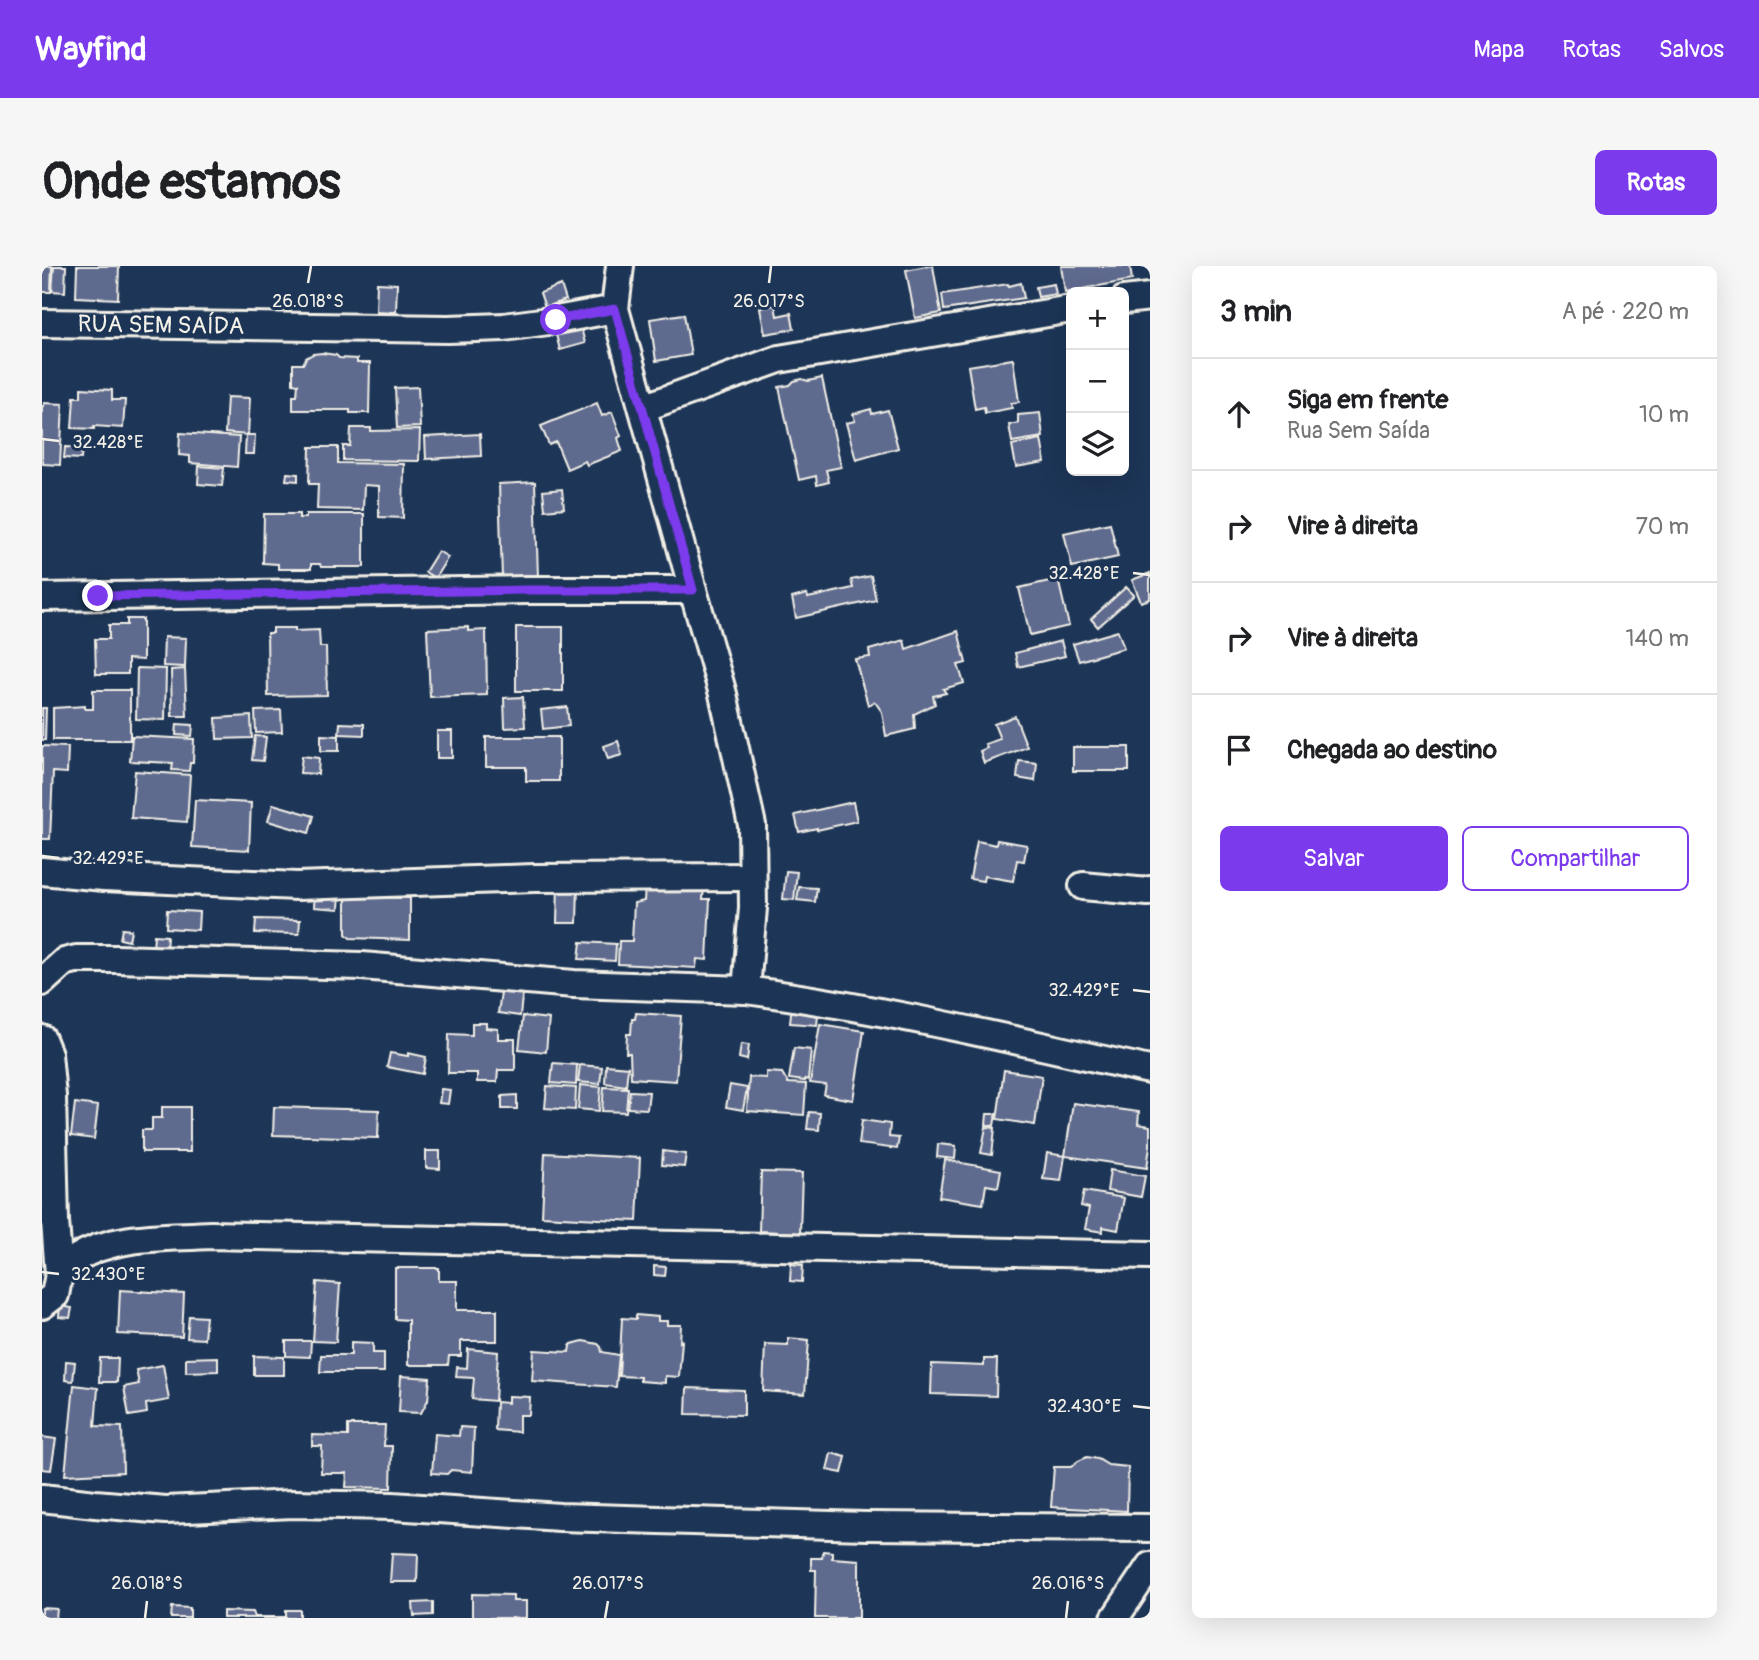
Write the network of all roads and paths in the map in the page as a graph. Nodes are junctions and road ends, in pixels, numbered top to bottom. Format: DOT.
graph roads {
  1 [pos="620,266"];
  2 [pos="1150,297"];
  3 [pos="1129,299"];
  4 [pos="615,309"];
  5 [pos="1066,310"];
  6 [pos="42,323"];
  7 [pos="643,408"];
  8 [pos="693,590"];
  9 [pos="42,597"];
  10 [pos="42,871"];
  11 [pos="752,877"];
  12 [pos="1083,886"];
  13 [pos="1150,890"];
  14 [pos="42,982"];
  15 [pos="746,989"];
  16 [pos="42,1039"];
  17 [pos="1150,1070"];
  18 [pos="1150,1255"];
  19 [pos="59,1274"];
  20 [pos="42,1305"];
  21 [pos="42,1498"];
  22 [pos="1150,1528"];
  23 [pos="1150,1566"];
  24 [pos="1115,1618"];
  1 -- 4 [label="street"];
  2 -- 3 [label="street"];
  4 -- 6 [label="street, RUA SEM SAÍDA"];
  4 -- 7 [label="street"];
  5 -- 7 [label="street"];
  7 -- 8 [label="street"];
  8 -- 9 [label="street"];
  8 -- 11 [label="street"];
  10 -- 11 [label="street"];
  11 -- 15 [label="street"];
  12 -- 13 [label="street"];
  14 -- 15 [label="street"];
  15 -- 17 [label="street"];
  16 -- 19 [label="street"];
  18 -- 19 [label="street"];
  19 -- 20 [label="street"];
  21 -- 22 [label="street"];
  23 -- 24 [label="street"];
}
